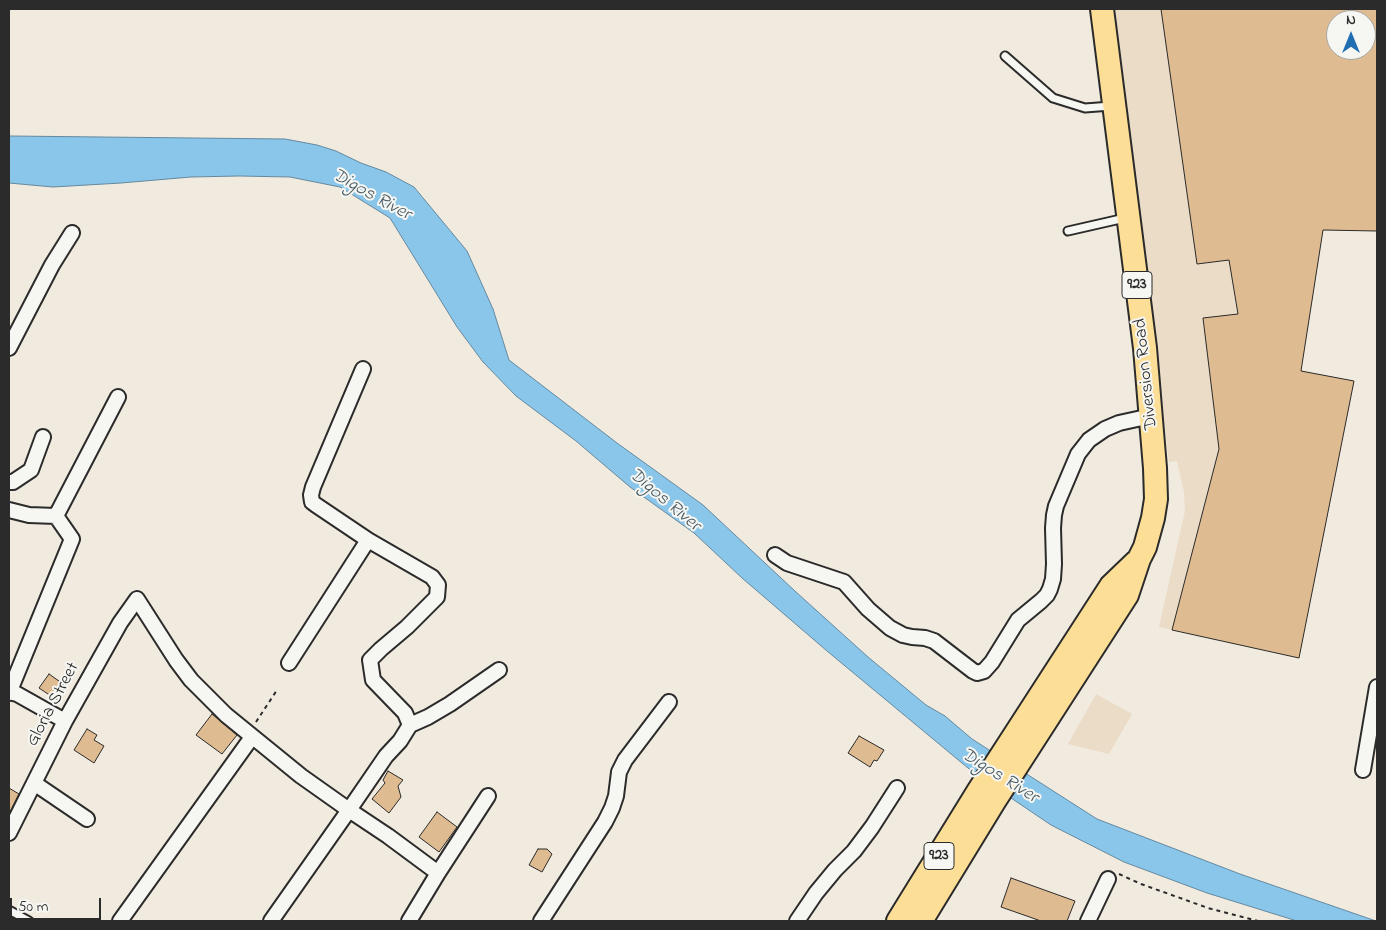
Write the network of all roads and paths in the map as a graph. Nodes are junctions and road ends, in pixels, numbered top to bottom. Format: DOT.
graph roads {
  1 [pos="1102,9"];
  2 [pos="1005,56"];
  3 [pos="1114,106"];
  4 [pos="1128,218"];
  5 [pos="1068,231"];
  6 [pos="72,234"];
  7 [pos="9,348"];
  8 [pos="363,369"];
  9 [pos="118,397"];
  10 [pos="1151,416"];
  11 [pos="43,438"];
  12 [pos="9,482"];
  13 [pos="9,510"];
  14 [pos="56,516"];
  15 [pos="368,540"];
  16 [pos="776,555"];
  17 [pos="290,663"];
  18 [pos="499,670"];
  19 [pos="1377,687"];
  20 [pos="277,690"];
  21 [pos="9,692"];
  22 [pos="669,702"];
  23 [pos="65,721"];
  24 [pos="410,726"];
  25 [pos="252,736"];
  26 [pos="1363,770"];
  27 [pos="34,782"];
  28 [pos="896,788"];
  29 [pos="987,795"];
  30 [pos="488,796"];
  31 [pos="349,810"];
  32 [pos="87,819"];
  33 [pos="9,833"];
  34 [pos="438,873"];
  35 [pos="1114,876"];
  36 [pos="9,910"];
  37 [pos="29,921"];
  38 [pos="120,921"];
  39 [pos="271,921"];
  40 [pos="410,921"];
  41 [pos="541,921"];
  42 [pos="797,921"];
  43 [pos="898,921"];
  44 [pos="921,921"];
  45 [pos="1088,921"];
  46 [pos="1258,921"];
  1 -- 3 [label="highway, Diversion Road / 923"];
  2 -- 3 [label="lane"];
  3 -- 4 [label="highway, Diversion Road / 923"];
  4 -- 5 [label="lane"];
  4 -- 10 [label="highway, Diversion Road / 923"];
  6 -- 7 [label="street"];
  8 -- 15 [label="street"];
  9 -- 14 [label="street"];
  10 -- 16 [label="street"];
  10 -- 29 [label="highway, Diversion Road / 923"];
  11 -- 12 [label="street"];
  13 -- 14 [label="street"];
  14 -- 21 [label="street"];
  15 -- 17 [label="street"];
  15 -- 24 [label="street"];
  18 -- 24 [label="street"];
  19 -- 26 [label="street"];
  20 -- 25 [label="path"];
  21 -- 23 [label="street"];
  22 -- 41 [label="street"];
  23 -- 25 [label="street, Gloria Street"];
  23 -- 27 [label="street, Gloria Street"];
  24 -- 31 [label="street"];
  25 -- 31 [label="street"];
  25 -- 38 [label="street"];
  27 -- 32 [label="street"];
  27 -- 33 [label="street, Gloria Street"];
  28 -- 42 [label="street"];
  29 -- 43 [label="highway, Diversion Road / 923"];
  29 -- 44 [label="highway, Diversion Road / 923"];
  30 -- 34 [label="street"];
  31 -- 34 [label="street"];
  31 -- 39 [label="street"];
  34 -- 40 [label="street"];
  35 -- 45 [label="street"];
  35 -- 46 [label="path"];
  36 -- 37 [label="lane"];
}
